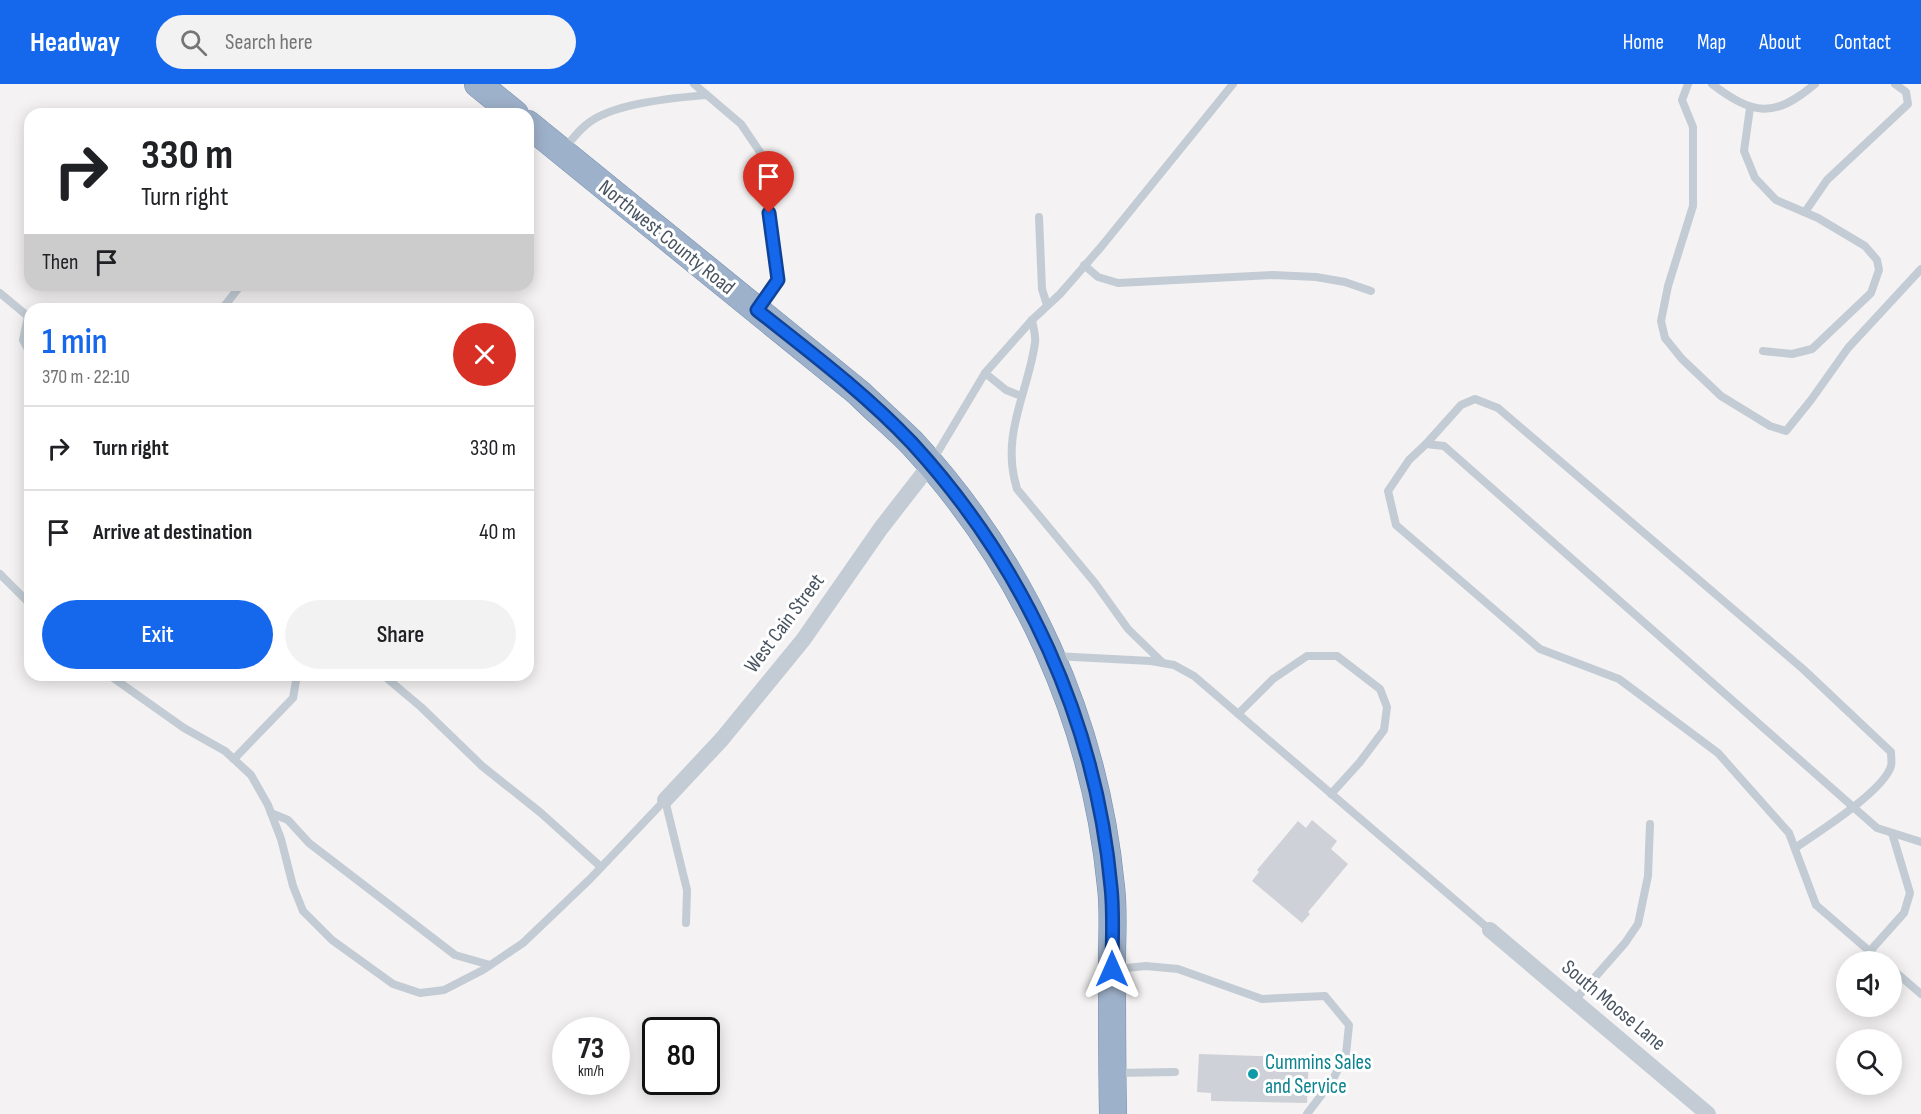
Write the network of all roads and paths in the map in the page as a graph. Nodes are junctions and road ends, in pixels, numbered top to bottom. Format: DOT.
graph roads {
  1 [pos="478,84"];
  2 [pos="694,84"];
  3 [pos="1233,84"];
  4 [pos="1688,84"];
  5 [pos="1712,84"];
  6 [pos="1815,84"];
  7 [pos="1895,84"];
  8 [pos="706,95"];
  9 [pos="508,108"];
  10 [pos="1750,108"];
  11 [pos="534,129"];
  12 [pos="561,151"];
  13 [pos="1805,212"];
  14 [pos="1040,217"];
  15 [pos="1084,265"];
  16 [pos="1921,269"];
  17 [pos="236,291"];
  18 [pos="1371,291"];
  19 [pos="0,292"];
  20 [pos="227,303"];
  21 [pos="1047,305"];
  22 [pos="757,310"];
  23 [pos="24,313"];
  24 [pos="1032,320"];
  25 [pos="1763,351"];
  26 [pos="985,373"];
  27 [pos="1021,396"];
  28 [pos="1426,444"];
  29 [pos="930,465"];
  30 [pos="0,574"];
  31 [pos="24,598"];
  32 [pos="1053,656"];
  33 [pos="1162,663"];
  34 [pos="117,681"];
  35 [pos="296,681"];
  36 [pos="390,681"];
  37 [pos="1238,714"];
  38 [pos="234,759"];
  39 [pos="1331,794"];
  40 [pos="665,800"];
  41 [pos="1853,807"];
  42 [pos="271,813"];
  43 [pos="1650,824"];
  44 [pos="1892,833"];
  45 [pos="1921,842"];
  46 [pos="1795,848"];
  47 [pos="601,867"];
  48 [pos="686,923"];
  49 [pos="1490,930"];
  50 [pos="1870,951"];
  51 [pos="490,965"];
  52 [pos="1112,969"];
  53 [pos="1902,978"];
  54 [pos="1921,994"];
  55 [pos="1574,1001"];
  56 [pos="1175,1072"];
  57 [pos="1113,1073"];
  58 [pos="1113,1114"];
  59 [pos="1306,1114"];
  60 [pos="1708,1114"];
  1 -- 9 [label="highway"];
  2 -- 8 [label="lane"];
  3 -- 15 [label="lane"];
  4 -- 16 [label="lane"];
  5 -- 10 [label="lane"];
  6 -- 10 [label="lane"];
  7 -- 13 [label="lane"];
  8 -- 12 [label="lane"];
  8 -- 22 [label="lane"];
  10 -- 13 [label="lane"];
  11 -- 12 [label="highway, Northwest County Road"];
  12 -- 22 [label="highway, Northwest County Road"];
  13 -- 25 [label="lane"];
  14 -- 21 [label="lane"];
  15 -- 18 [label="lane"];
  15 -- 21 [label="lane"];
  17 -- 20 [label="lane"];
  19 -- 23 [label="lane"];
  21 -- 24 [label="lane"];
  22 -- 29 [label="highway, Northwest County Road"];
  24 -- 26 [label="lane"];
  24 -- 27 [label="lane"];
  26 -- 27 [label="lane"];
  26 -- 29 [label="lane"];
  27 -- 33 [label="lane"];
  28 -- 41 [label="lane"];
  28 -- 41 [label="lane"];
  28 -- 46 [label="lane"];
  29 -- 32 [label="highway, Northwest County Road"];
  29 -- 40 [label="street, West Cain Street"];
  30 -- 31 [label="lane"];
  32 -- 33 [label="lane"];
  32 -- 52 [label="highway, Northwest County Road"];
  33 -- 37 [label="lane"];
  34 -- 38 [label="lane"];
  35 -- 38 [label="lane"];
  36 -- 47 [label="lane"];
  37 -- 39 [label="lane"];
  37 -- 39 [label="lane"];
  38 -- 42 [label="lane"];
  39 -- 49 [label="lane"];
  40 -- 47 [label="lane"];
  40 -- 48 [label="lane"];
  41 -- 44 [label="lane"];
  41 -- 46 [label="lane"];
  42 -- 51 [label="lane"];
  42 -- 51 [label="lane"];
  43 -- 55 [label="lane"];
  44 -- 45 [label="lane"];
  44 -- 50 [label="lane"];
  46 -- 50 [label="lane"];
  47 -- 51 [label="lane"];
  49 -- 55 [label="street, South Moose Lane"];
  52 -- 57 [label="highway, Northwest County Road"];
  52 -- 59 [label="lane"];
  53 -- 54 [label="lane"];
  55 -- 60 [label="street, South Moose Lane"];
  56 -- 57 [label="lane"];
  57 -- 58 [label="highway, Northwest County Road"];
}
